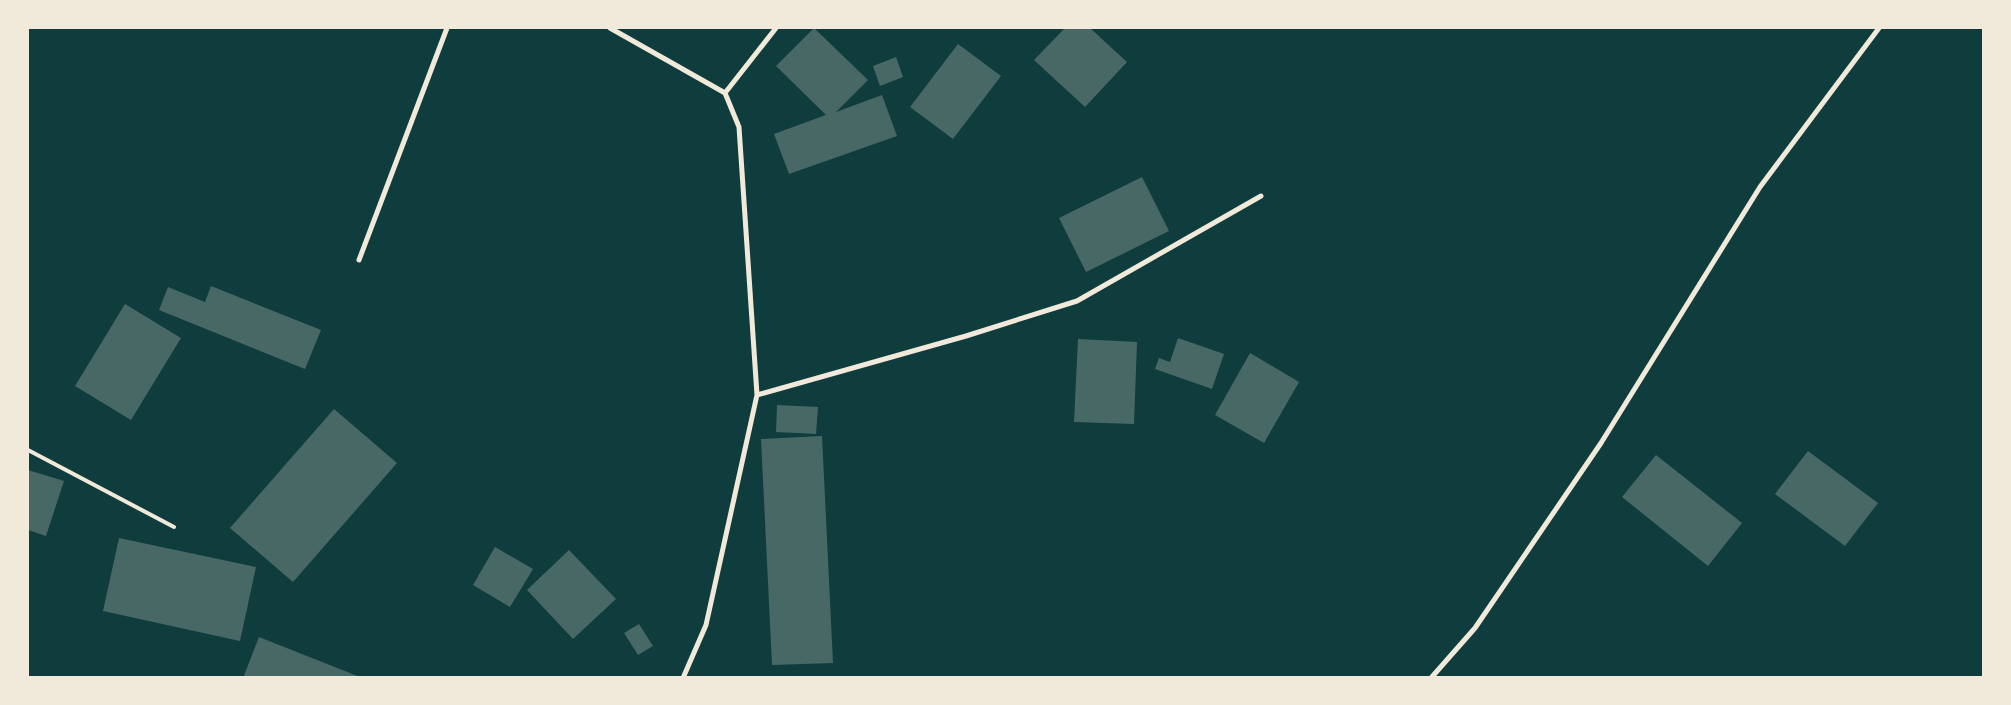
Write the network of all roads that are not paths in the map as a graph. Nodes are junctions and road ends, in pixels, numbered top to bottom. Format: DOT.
graph roads {
  1 [pos="448,28"];
  2 [pos="610,28"];
  3 [pos="776,28"];
  4 [pos="1879,28"];
  5 [pos="725,93"];
  6 [pos="1261,196"];
  7 [pos="359,260"];
  8 [pos="757,395"];
  9 [pos="28,450"];
  10 [pos="174,527"];
  11 [pos="683,678"];
  12 [pos="1431,678"];
  1 -- 7 [label="street"];
  2 -- 5 [label="street"];
  3 -- 5 [label="street"];
  4 -- 12 [label="street"];
  5 -- 8 [label="street"];
  6 -- 8 [label="street"];
  8 -- 11 [label="street"];
  9 -- 10 [label="lane"];
}
